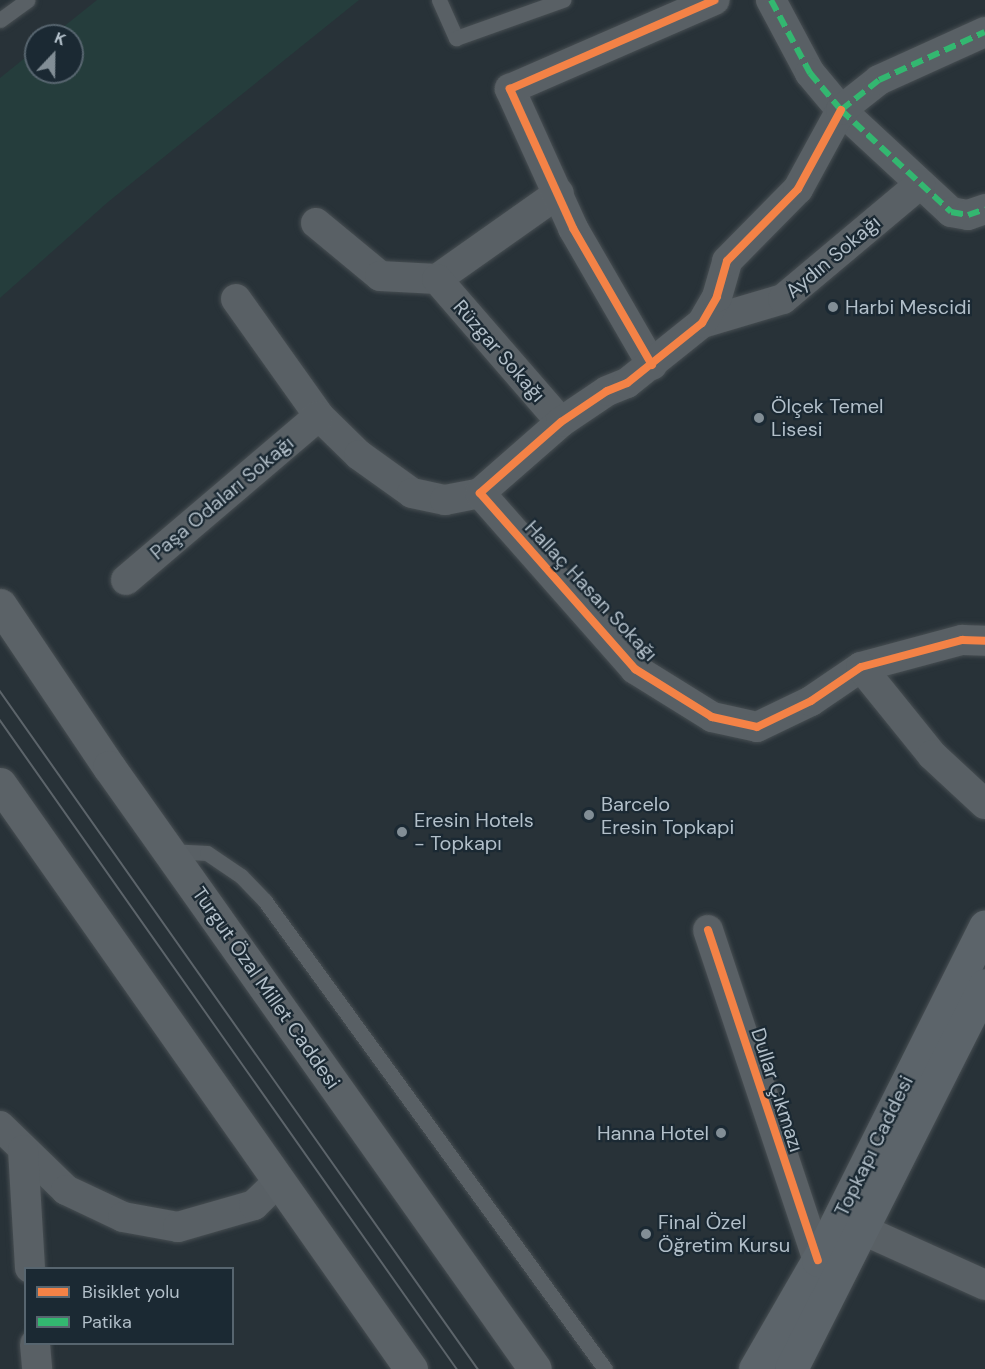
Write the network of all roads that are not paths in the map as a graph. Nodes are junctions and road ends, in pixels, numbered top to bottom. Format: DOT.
graph roads {
  1 [pos="28,0"];
  2 [pos="439,0"];
  3 [pos="563,0"];
  4 [pos="716,0"];
  5 [pos="771,0"];
  6 [pos="0,20"];
  7 [pos="985,32"];
  8 [pos="841,110"];
  9 [pos="920,184"];
  10 [pos="559,193"];
  11 [pos="985,209"];
  12 [pos="316,223"];
  13 [pos="437,279"];
  14 [pos="236,298"];
  15 [pos="702,323"];
  16 [pos="652,365"];
  17 [pos="319,416"];
  18 [pos="561,422"];
  19 [pos="480,493"];
  20 [pos="126,580"];
  21 [pos="0,605"];
  22 [pos="985,641"];
  23 [pos="861,667"];
  24 [pos="0,784"];
  25 [pos="985,804"];
  26 [pos="168,851"];
  27 [pos="985,927"];
  28 [pos="708,930"];
  29 [pos="985,985"];
  30 [pos="0,1126"];
  31 [pos="23,1150"];
  32 [pos="277,1183"];
  33 [pos="848,1224"];
  34 [pos="818,1260"];
  35 [pos="30,1267"];
  36 [pos="985,1285"];
  37 [pos="35,1345"];
  38 [pos="754,1367"];
  39 [pos="37,1369"];
  40 [pos="411,1369"];
  41 [pos="535,1369"];
  42 [pos="605,1369"];
  43 [pos="791,1369"];
  1 -- 6 [label="lane"];
  2 -- 3 [label="lane"];
  4 -- 10 [label="street"];
  5 -- 8 [label="street"];
  7 -- 8 [label="street"];
  8 -- 9 [label="street"];
  8 -- 15 [label="street"];
  9 -- 11 [label="street"];
  9 -- 15 [label="street, Aydın Sokağı"];
  10 -- 13 [label="street"];
  10 -- 16 [label="street"];
  12 -- 13 [label="street"];
  13 -- 18 [label="street, Rüzgar Sokağı"];
  14 -- 17 [label="street"];
  15 -- 16 [label="street"];
  16 -- 18 [label="street"];
  17 -- 19 [label="street"];
  17 -- 20 [label="street, Paşa Odaları Sokağı"];
  18 -- 19 [label="street"];
  19 -- 23 [label="street, Hallaç Hasan Sokağı"];
  21 -- 26 [label="main road, Turgut Özal Millet Caddesi"];
  22 -- 23 [label="street, Hallaç Hasan Sokağı"];
  23 -- 25 [label="street"];
  24 -- 32 [label="main road"];
  26 -- 41 [label="main road, Turgut Özal Millet Caddesi"];
  26 -- 42 [label="lane"];
  27 -- 33 [label="main road, Topkapı Caddesi"];
  28 -- 34 [label="street, Dullar Çıkmazı"];
  29 -- 33 [label="main road, Topkapı Caddesi"];
  30 -- 31 [label="street"];
  31 -- 32 [label="street"];
  31 -- 35 [label="street"];
  32 -- 40 [label="main road"];
  33 -- 34 [label="main road, Topkapı Caddesi"];
  33 -- 36 [label="street"];
  33 -- 43 [label="main road, Topkapı Caddesi"];
  34 -- 38 [label="main road, Topkapı Caddesi"];
  37 -- 39 [label="street"];
}
